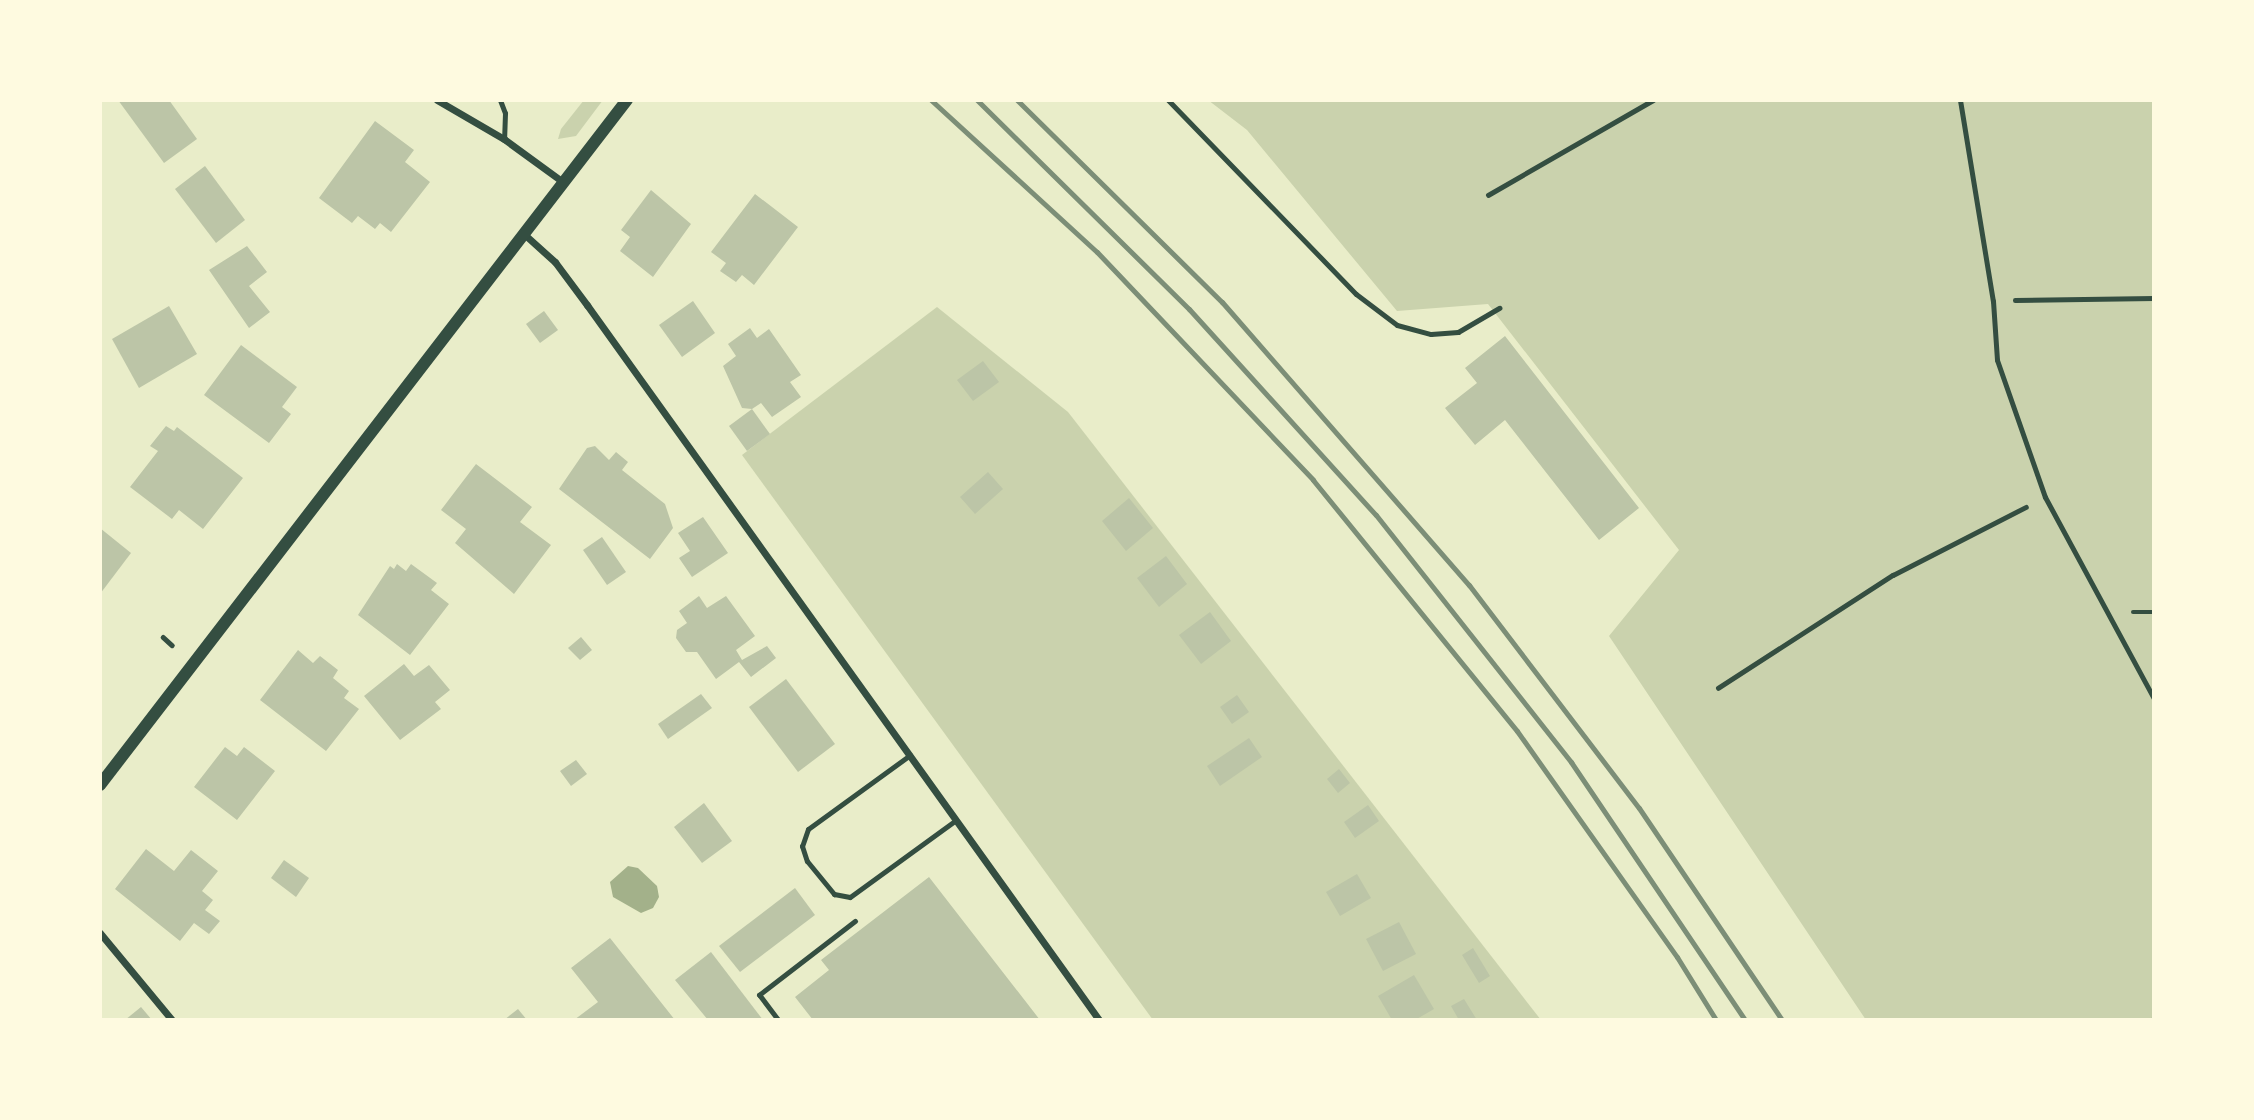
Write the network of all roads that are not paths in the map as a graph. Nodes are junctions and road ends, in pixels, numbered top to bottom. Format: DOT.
graph roads {
  1 [pos="437,100"];
  2 [pos="499,100"];
  3 [pos="627,100"];
  4 [pos="1168,100"];
  5 [pos="1960,100"];
  6 [pos="504,139"];
  7 [pos="564,182"];
  8 [pos="524,234"];
  9 [pos="1499,308"];
  10 [pos="2154,699"];
  11 [pos="910,755"];
  12 [pos="100,785"];
  13 [pos="956,820"];
  14 [pos="100,933"];
  15 [pos="172,1020"];
  16 [pos="1099,1020"];
  1 -- 6 [label="street"];
  2 -- 6 [label="lane"];
  3 -- 7 [label="street"];
  4 -- 9 [label="lane"];
  5 -- 10 [label="lane"];
  6 -- 7 [label="street"];
  7 -- 8 [label="street"];
  8 -- 11 [label="street"];
  8 -- 12 [label="street"];
  11 -- 13 [label="street"];
  11 -- 13 [label="lane"];
  13 -- 16 [label="street"];
  14 -- 15 [label="street"];
}
